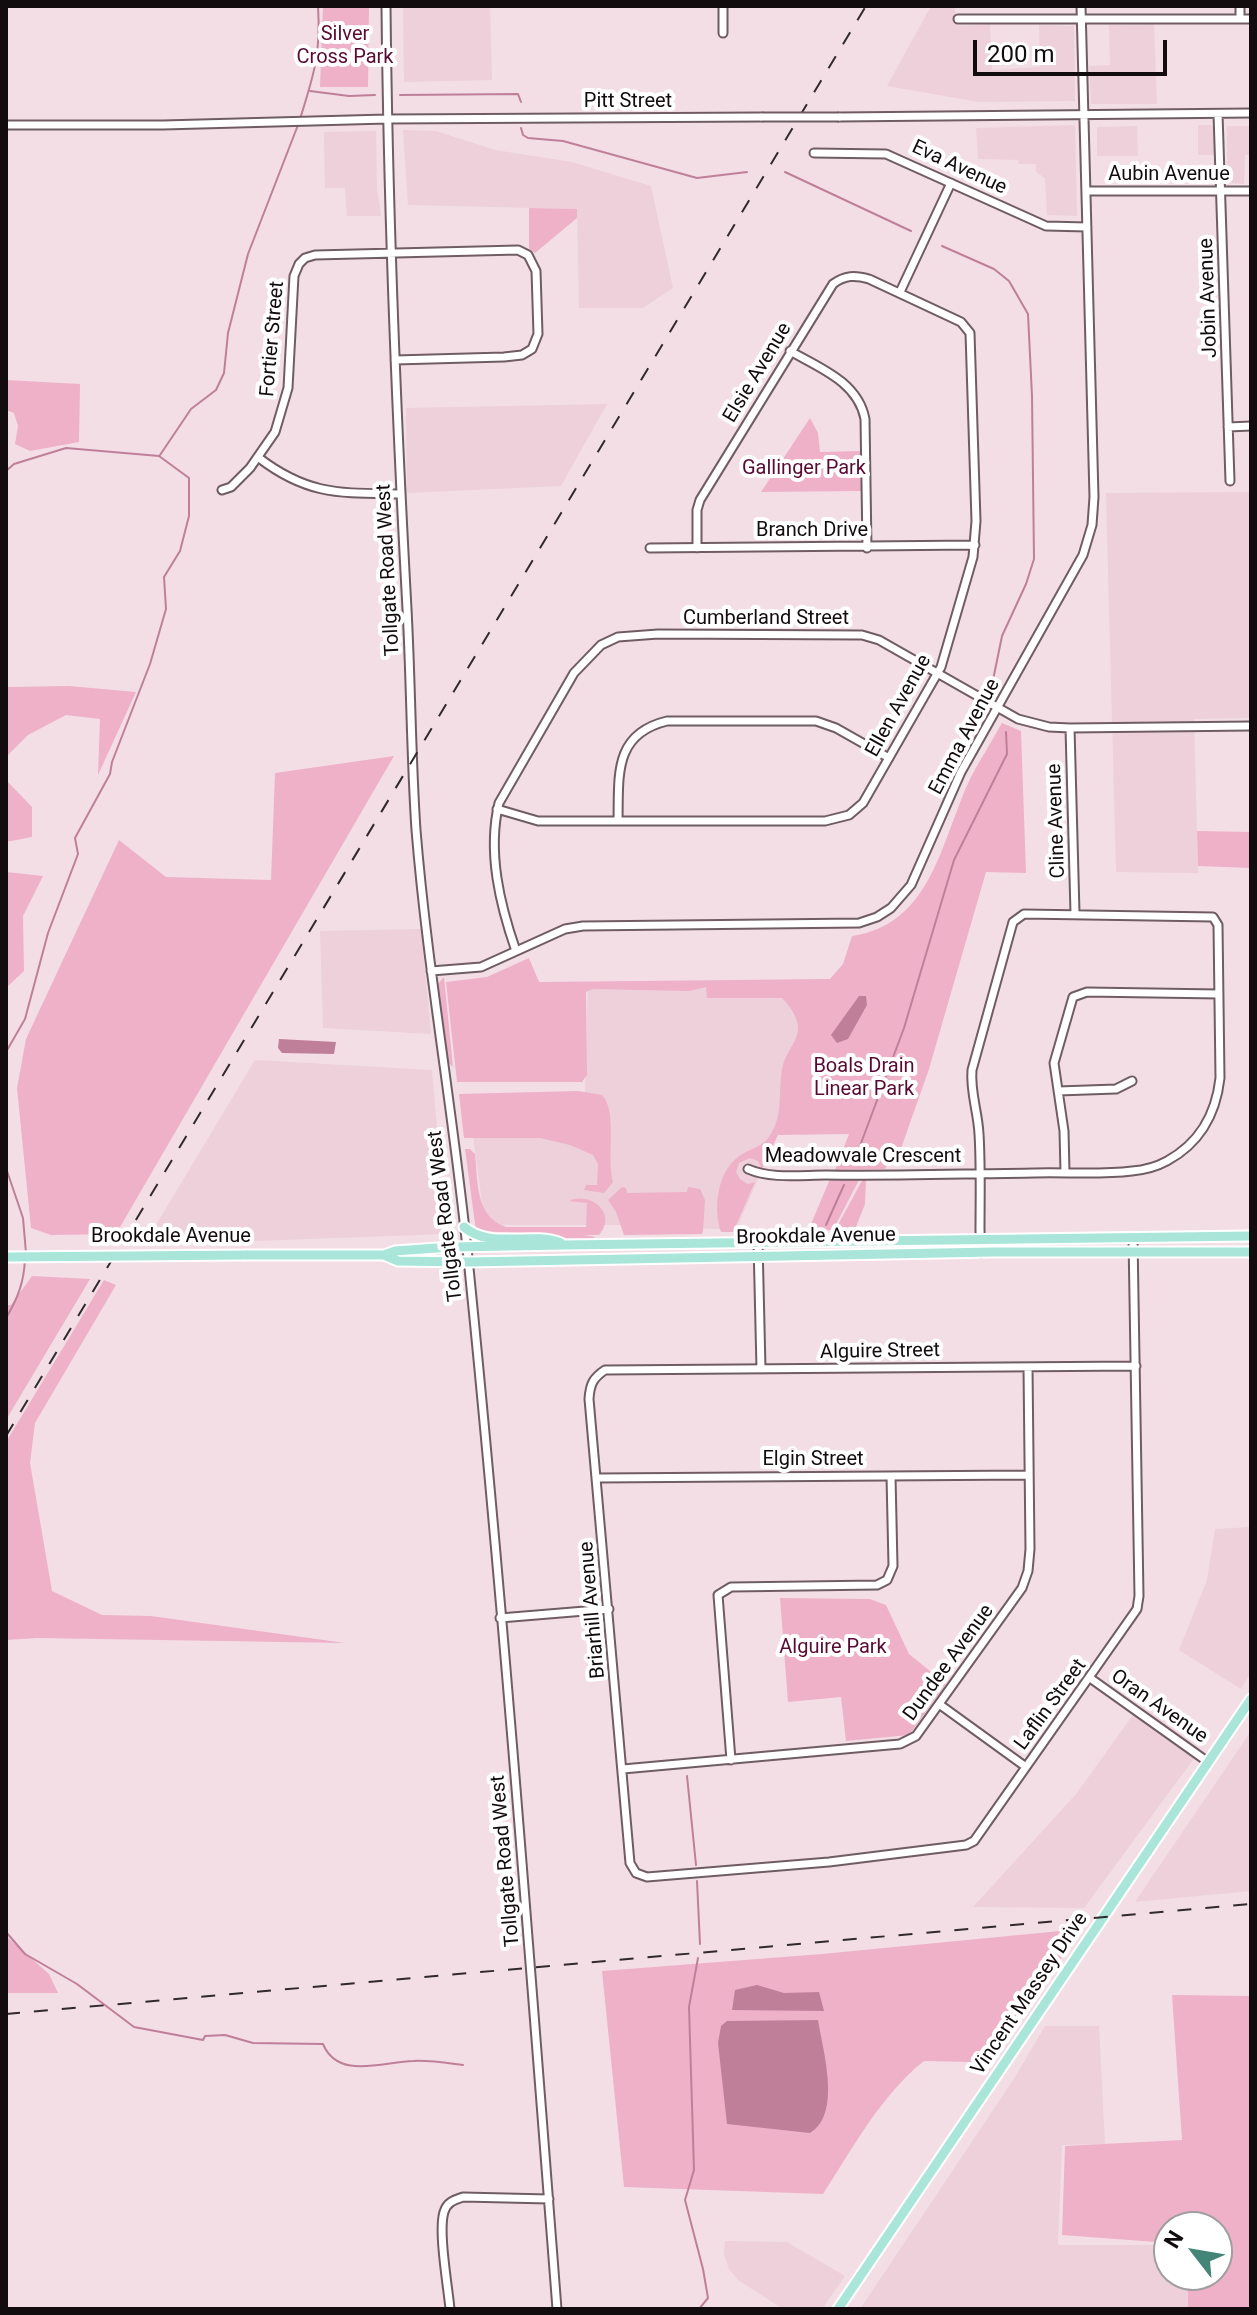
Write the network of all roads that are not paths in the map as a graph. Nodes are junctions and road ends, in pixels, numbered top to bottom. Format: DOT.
graph roads {
  1 [pos="386,6"];
  2 [pos="723,6"];
  3 [pos="1081,6"];
  4 [pos="1240,6"];
  5 [pos="958,19"];
  6 [pos="1082,19"];
  7 [pos="1240,19"];
  8 [pos="1251,19"];
  9 [pos="723,33"];
  10 [pos="1085,113"];
  11 [pos="1251,113"];
  12 [pos="1218,114"];
  13 [pos="387,119"];
  14 [pos="6,125"];
  15 [pos="814,153"];
  16 [pos="951,183"];
  17 [pos="1087,191"];
  18 [pos="1222,191"];
  19 [pos="1251,191"];
  20 [pos="1087,227"];
  21 [pos="392,255"];
  22 [pos="900,292"];
  23 [pos="790,351"];
  24 [pos="395,360"];
  25 [pos="1251,426"];
  26 [pos="1228,427"];
  27 [pos="259,458"];
  28 [pos="1230,481"];
  29 [pos="222,490"];
  30 [pos="401,494"];
  31 [pos="975,545"];
  32 [pos="650,548"];
  33 [pos="697,548"];
  34 [pos="867,548"];
  35 [pos="938,672"];
  36 [pos="997,708"];
  37 [pos="1251,726"];
  38 [pos="1070,728"];
  39 [pos="889,758"];
  40 [pos="497,809"];
  41 [pos="618,821"];
  42 [pos="1075,913"];
  43 [pos="516,951"];
  44 [pos="431,971"];
  45 [pos="1219,994"];
  46 [pos="1132,1081"];
  47 [pos="1058,1091"];
  48 [pos="748,1169"];
  49 [pos="1065,1172"];
  50 [pos="979,1174"];
  51 [pos="464,1227"];
  52 [pos="1251,1236"];
  53 [pos="1133,1238"];
  54 [pos="980,1240"];
  55 [pos="758,1242"];
  56 [pos="564,1245"];
  57 [pos="467,1248"];
  58 [pos="1251,1252"];
  59 [pos="981,1253"];
  60 [pos="1133,1253"];
  61 [pos="384,1255"];
  62 [pos="758,1256"];
  63 [pos="6,1257"];
  64 [pos="469,1262"];
  65 [pos="1136,1366"];
  66 [pos="1028,1367"];
  67 [pos="761,1369"];
  68 [pos="624,1370"];
  69 [pos="1029,1475"];
  70 [pos="891,1476"];
  71 [pos="598,1478"];
  72 [pos="609,1609"];
  73 [pos="500,1618"];
  74 [pos="1090,1678"];
  75 [pos="1251,1699"];
  76 [pos="939,1704"];
  77 [pos="731,1760"];
  78 [pos="1208,1762"];
  79 [pos="1026,1767"];
  80 [pos="623,1769"];
  81 [pos="634,1871"];
  82 [pos="549,2199"];
  83 [pos="450,2309"];
  84 [pos="557,2309"];
  85 [pos="838,2309"];
  1 -- 13 [label="street, Tollgate Road West"];
  2 -- 9 [label="street"];
  3 -- 6 [label="street, Emma Avenue"];
  4 -- 7 [label="street"];
  5 -- 6 [label="street"];
  6 -- 7 [label="street"];
  6 -- 10 [label="street, Emma Avenue"];
  7 -- 8 [label="street"];
  10 -- 12 [label="street, Pitt Street"];
  10 -- 13 [label="street, Pitt Street, bridge"];
  10 -- 17 [label="street, Emma Avenue"];
  11 -- 12 [label="street, Pitt Street"];
  12 -- 18 [label="street, Jobin Avenue"];
  13 -- 14 [label="street, Pitt Street"];
  13 -- 21 [label="street, Tollgate Road West"];
  15 -- 16 [label="street, Eva Avenue"];
  16 -- 20 [label="street, Eva Avenue"];
  16 -- 22 [label="street"];
  17 -- 18 [label="street, Aubin Avenue"];
  17 -- 20 [label="street, Emma Avenue"];
  18 -- 19 [label="street, Aubin Avenue"];
  18 -- 26 [label="street, Jobin Avenue"];
  20 -- 36 [label="street, Emma Avenue"];
  21 -- 24 [label="street, Tollgate Road West"];
  21 -- 24 [label="street"];
  21 -- 27 [label="street, Fortier Street"];
  22 -- 23 [label="street, Elsie Avenue"];
  22 -- 31 [label="street, Ellen Avenue"];
  23 -- 33 [label="street, Elsie Avenue"];
  23 -- 34 [label="street"];
  24 -- 30 [label="street, Tollgate Road West"];
  25 -- 26 [label="street"];
  26 -- 28 [label="street, Jobin Avenue"];
  27 -- 29 [label="street, Fortier Street"];
  27 -- 30 [label="street"];
  30 -- 44 [label="street, Tollgate Road West"];
  31 -- 34 [label="street, Branch Drive"];
  31 -- 35 [label="street, Ellen Avenue"];
  32 -- 33 [label="street, Branch Drive"];
  33 -- 34 [label="street, Branch Drive"];
  35 -- 36 [label="street, Cumberland Street"];
  35 -- 39 [label="street, Ellen Avenue"];
  35 -- 40 [label="street, Cumberland Street"];
  36 -- 38 [label="street, Cumberland Street"];
  36 -- 43 [label="street, Emma Avenue"];
  37 -- 38 [label="street, Cumberland Street"];
  38 -- 42 [label="street, Cline Avenue"];
  39 -- 41 [label="street, Ellen Avenue"];
  39 -- 41 [label="street"];
  40 -- 41 [label="street, Ellen Avenue"];
  40 -- 43 [label="street, Cumberland Street"];
  42 -- 45 [label="street, Meadowvale Crescent"];
  42 -- 50 [label="street, Meadowvale Crescent"];
  43 -- 44 [label="street, Emma Avenue"];
  44 -- 51 [label="street, Tollgate Road West"];
  45 -- 47 [label="street"];
  45 -- 49 [label="street, Meadowvale Crescent"];
  46 -- 47 [label="street"];
  47 -- 49 [label="street"];
  48 -- 50 [label="street, Meadowvale Crescent"];
  49 -- 50 [label="street, Meadowvale Crescent"];
  50 -- 54 [label="street"];
  51 -- 56 [label="main road"];
  51 -- 57 [label="street, Tollgate Road West"];
  52 -- 53 [label="main road, Brookdale Avenue"];
  53 -- 54 [label="main road, Brookdale Avenue"];
  53 -- 60 [label="street, Laflin Street"];
  54 -- 55 [label="main road, Brookdale Avenue"];
  54 -- 59 [label="street"];
  55 -- 56 [label="main road, Brookdale Avenue"];
  55 -- 62 [label="street"];
  56 -- 57 [label="main road, Brookdale Avenue"];
  57 -- 61 [label="main road, Brookdale Avenue"];
  57 -- 64 [label="street, Tollgate Road West"];
  58 -- 60 [label="main road, Brookdale Avenue"];
  59 -- 60 [label="main road, Brookdale Avenue"];
  59 -- 62 [label="main road, Brookdale Avenue"];
  60 -- 65 [label="street, Laflin Street"];
  61 -- 63 [label="main road, Brookdale Avenue, bridge"];
  61 -- 64 [label="main road, Brookdale Avenue"];
  62 -- 64 [label="main road, Brookdale Avenue"];
  62 -- 67 [label="street"];
  64 -- 73 [label="street, Tollgate Road West"];
  65 -- 66 [label="street, Alguire Street"];
  65 -- 74 [label="street, Laflin Street"];
  66 -- 67 [label="street, Alguire Street"];
  66 -- 69 [label="street, Dundee Avenue"];
  67 -- 68 [label="street, Alguire Street"];
  68 -- 71 [label="street, Briarhill Avenue"];
  69 -- 70 [label="street, Elgin Street"];
  69 -- 76 [label="street, Dundee Avenue"];
  70 -- 71 [label="street, Elgin Street"];
  70 -- 77 [label="street"];
  71 -- 72 [label="street, Briarhill Avenue"];
  72 -- 73 [label="street"];
  72 -- 80 [label="street, Briarhill Avenue"];
  73 -- 82 [label="street, Tollgate Road West"];
  74 -- 78 [label="street, Oran Avenue"];
  74 -- 79 [label="street, Laflin Street"];
  75 -- 78 [label="main road, Vincent Massey Drive"];
  76 -- 77 [label="street, Dundee Avenue"];
  76 -- 79 [label="street"];
  77 -- 80 [label="street, Dundee Avenue"];
  78 -- 85 [label="main road, Vincent Massey Drive"];
  79 -- 81 [label="street, Laflin Street"];
  80 -- 81 [label="street, Briarhill Avenue"];
  82 -- 83 [label="street"];
  82 -- 84 [label="street, Tollgate Road West"];
}
